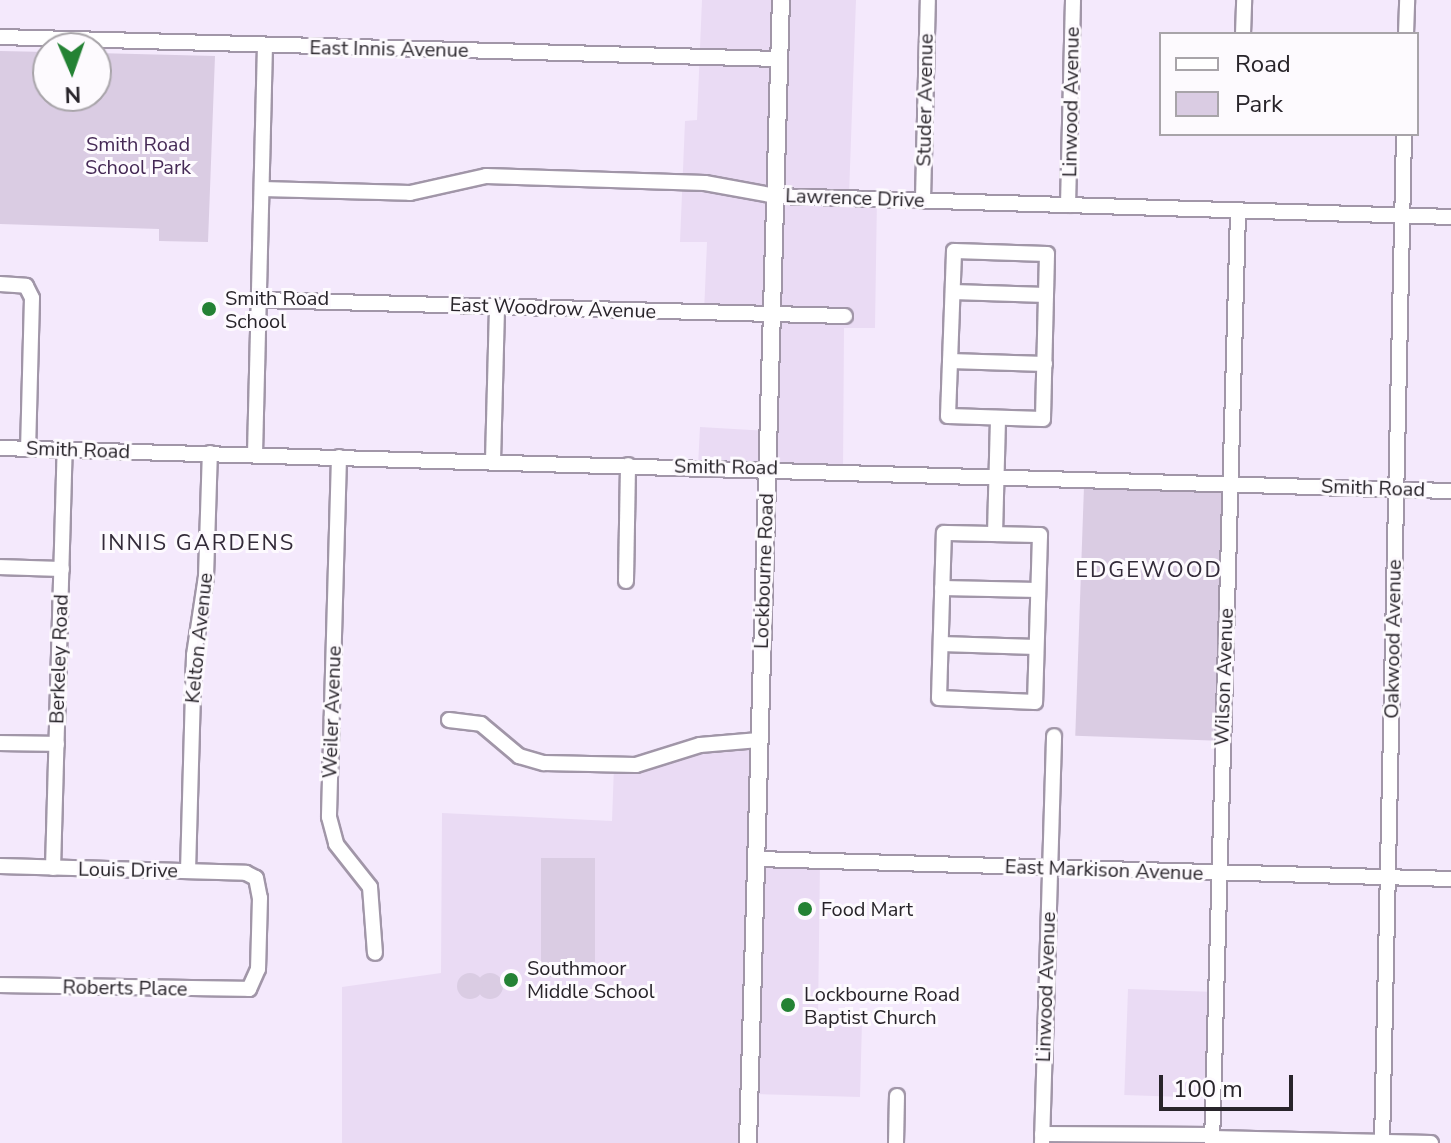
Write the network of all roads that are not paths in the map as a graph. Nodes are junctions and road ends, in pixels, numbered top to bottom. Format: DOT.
graph roads {
  1 [pos="781,0"];
  2 [pos="928,0"];
  3 [pos="1073,0"];
  4 [pos="1244,0"];
  5 [pos="1407,0"];
  6 [pos="1243,32"];
  7 [pos="1406,32"];
  8 [pos="0,37"];
  9 [pos="265,45"];
  10 [pos="779,59"];
  11 [pos="1404,136"];
  12 [pos="262,189"];
  13 [pos="776,196"];
  14 [pos="923,199"];
  15 [pos="1068,205"];
  16 [pos="1238,212"];
  17 [pos="1402,216"];
  18 [pos="1451,217"];
  19 [pos="0,284"];
  20 [pos="953,292"];
  21 [pos="1046,295"];
  22 [pos="261,300"];
  23 [pos="497,307"];
  24 [pos="772,314"];
  25 [pos="845,316"];
  26 [pos="950,361"];
  27 [pos="1045,364"];
  28 [pos="998,418"];
  29 [pos="0,448"];
  30 [pos="28,449"];
  31 [pos="65,450"];
  32 [pos="210,453"];
  33 [pos="255,454"];
  34 [pos="339,457"];
  35 [pos="493,461"];
  36 [pos="628,465"];
  37 [pos="767,468"];
  38 [pos="996,476"];
  39 [pos="1230,483"];
  40 [pos="1396,489"];
  41 [pos="1451,491"];
  42 [pos="995,534"];
  43 [pos="0,567"];
  44 [pos="62,569"];
  45 [pos="626,581"];
  46 [pos="942,588"];
  47 [pos="1038,590"];
  48 [pos="941,644"];
  49 [pos="1036,647"];
  50 [pos="449,720"];
  51 [pos="1054,736"];
  52 [pos="759,740"];
  53 [pos="0,743"];
  54 [pos="57,744"];
  55 [pos="757,859"];
  56 [pos="0,866"];
  57 [pos="53,868"];
  58 [pos="1049,868"];
  59 [pos="188,871"];
  60 [pos="1219,873"];
  61 [pos="1389,877"];
  62 [pos="1451,879"];
  63 [pos="375,953"];
  64 [pos="0,985"];
  65 [pos="249,989"];
  66 [pos="897,1096"];
  67 [pos="1042,1139"];
  68 [pos="1212,1139"];
  69 [pos="1382,1142"];
  70 [pos="748,1143"];
  71 [pos="896,1143"];
  72 [pos="1431,1143"];
  1 -- 10 [label="main road, Lockbourne Road"];
  2 -- 14 [label="street, Studer Avenue"];
  3 -- 15 [label="street, Linwood Avenue"];
  4 -- 6 [label="street"];
  5 -- 7 [label="street"];
  8 -- 9 [label="street, East Innis Avenue"];
  9 -- 10 [label="street, East Innis Avenue"];
  9 -- 12 [label="street"];
  10 -- 13 [label="main road, Lockbourne Road"];
  11 -- 17 [label="street, Oakwood Avenue"];
  12 -- 13 [label="street, Lawrence Drive"];
  12 -- 22 [label="street"];
  13 -- 14 [label="street, Lawrence Drive"];
  13 -- 24 [label="main road, Lockbourne Road"];
  14 -- 15 [label="street, Lawrence Drive"];
  15 -- 16 [label="street, Lawrence Drive"];
  16 -- 17 [label="street, Lawrence Drive"];
  16 -- 39 [label="street, Wilson Avenue"];
  17 -- 18 [label="street, Lawrence Drive"];
  17 -- 40 [label="street, Oakwood Avenue"];
  19 -- 30 [label="street"];
  20 -- 21 [label="street"];
  20 -- 21 [label="street"];
  20 -- 26 [label="street"];
  21 -- 27 [label="street"];
  22 -- 23 [label="street, East Woodrow Avenue"];
  22 -- 33 [label="street"];
  23 -- 24 [label="street, East Woodrow Avenue"];
  23 -- 35 [label="street"];
  24 -- 25 [label="street, East Woodrow Avenue"];
  24 -- 37 [label="main road, Lockbourne Road"];
  26 -- 27 [label="street"];
  26 -- 28 [label="street"];
  27 -- 28 [label="street"];
  28 -- 38 [label="street"];
  29 -- 30 [label="street, Smith Road"];
  30 -- 31 [label="street, Smith Road"];
  31 -- 32 [label="street, Smith Road"];
  31 -- 44 [label="street, Berkeley Road"];
  32 -- 33 [label="street, Smith Road"];
  32 -- 59 [label="street, Kelton Avenue"];
  33 -- 34 [label="street, Smith Road"];
  34 -- 35 [label="street, Smith Road"];
  34 -- 63 [label="street, Weiler Avenue"];
  35 -- 36 [label="street, Smith Road"];
  36 -- 37 [label="street, Smith Road"];
  36 -- 45 [label="street"];
  37 -- 38 [label="street, Smith Road"];
  37 -- 52 [label="main road, Lockbourne Road"];
  38 -- 39 [label="street, Smith Road"];
  38 -- 42 [label="street"];
  39 -- 40 [label="street, Smith Road"];
  39 -- 60 [label="street, Wilson Avenue"];
  40 -- 41 [label="street, Smith Road"];
  40 -- 61 [label="street, Oakwood Avenue"];
  42 -- 46 [label="street"];
  42 -- 47 [label="street"];
  43 -- 44 [label="street"];
  44 -- 54 [label="street, Berkeley Road"];
  46 -- 47 [label="street"];
  46 -- 48 [label="street"];
  47 -- 49 [label="street"];
  48 -- 49 [label="street"];
  48 -- 49 [label="street"];
  50 -- 52 [label="street"];
  51 -- 58 [label="street, Linwood Avenue"];
  52 -- 55 [label="main road, Lockbourne Road"];
  53 -- 54 [label="street"];
  54 -- 57 [label="street, Berkeley Road"];
  55 -- 58 [label="street, East Markison Avenue"];
  55 -- 70 [label="main road, Lockbourne Road"];
  56 -- 57 [label="street, Louis Drive"];
  57 -- 59 [label="street, Louis Drive"];
  58 -- 60 [label="street, East Markison Avenue"];
  58 -- 67 [label="street, Linwood Avenue"];
  59 -- 65 [label="street, Louis Drive"];
  60 -- 61 [label="street, East Markison Avenue"];
  60 -- 68 [label="street, Wilson Avenue"];
  61 -- 62 [label="street, East Markison Avenue"];
  61 -- 69 [label="street, Oakwood Avenue"];
  64 -- 65 [label="street, Roberts Place"];
  66 -- 71 [label="street"];
  67 -- 68 [label="street"];
  68 -- 69 [label="street"];
  69 -- 72 [label="street"];
}
